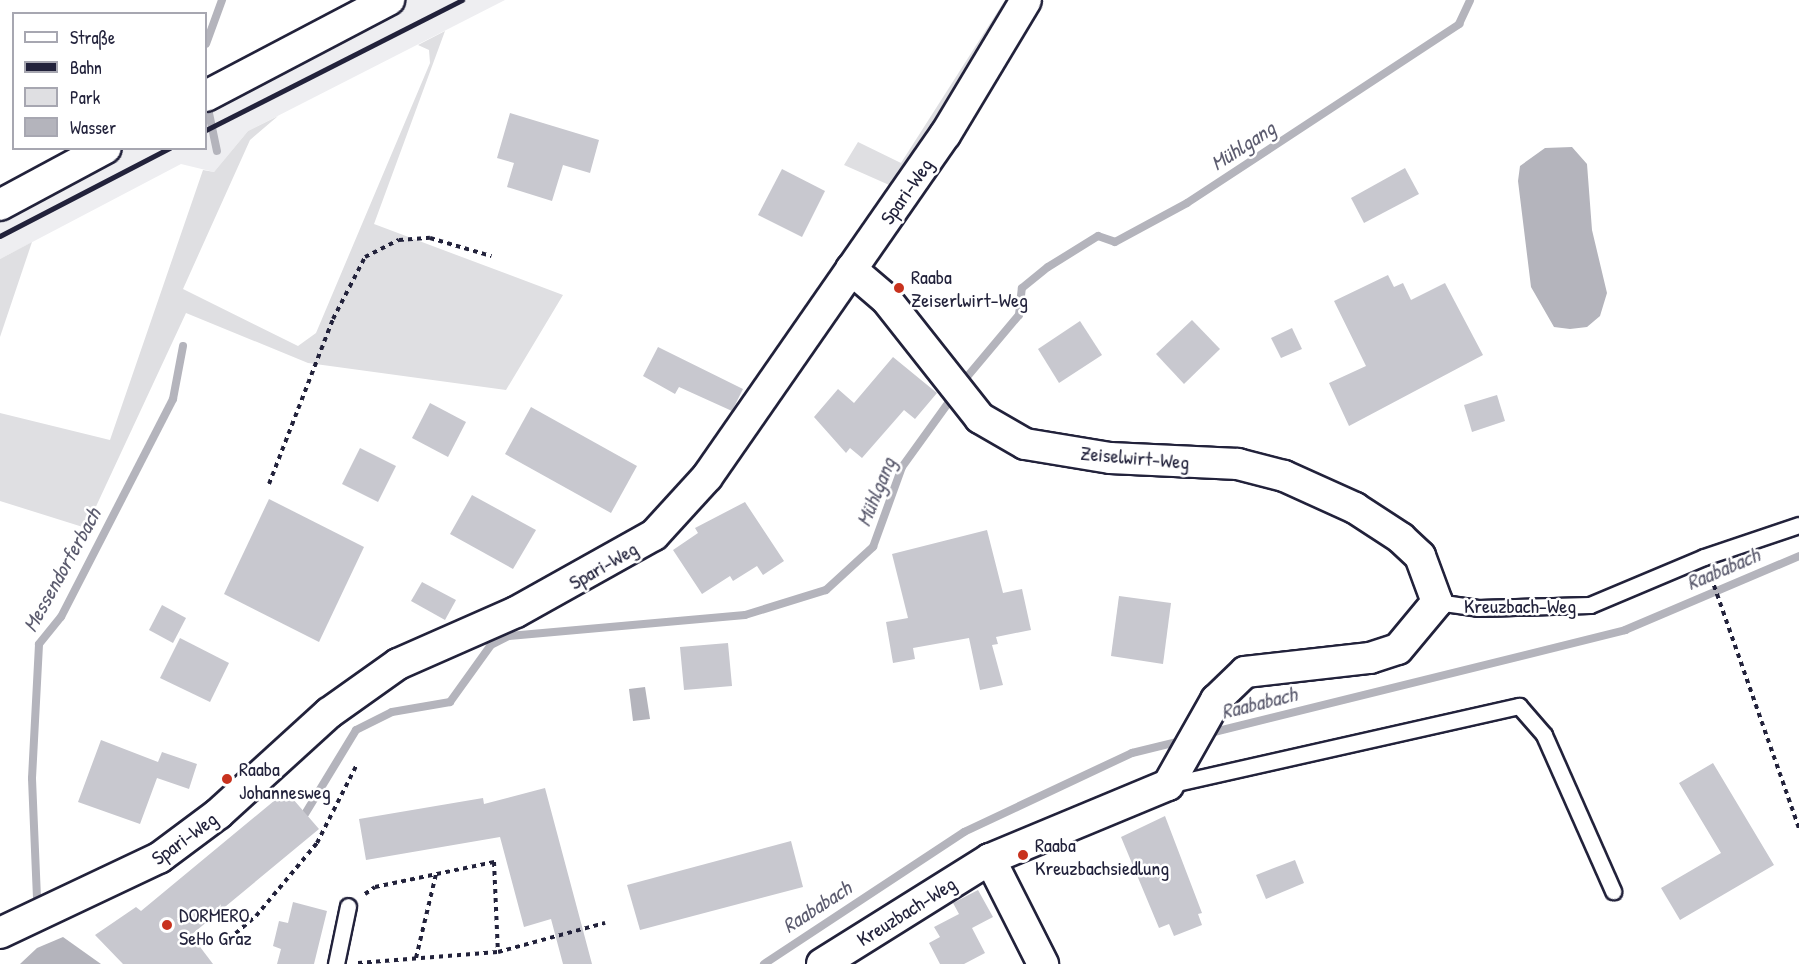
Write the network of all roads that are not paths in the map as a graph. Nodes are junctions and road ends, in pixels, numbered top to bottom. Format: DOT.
graph roads {
  1 [pos="389,0"];
  2 [pos="1026,0"];
  3 [pos="213,91"];
  4 [pos="102,150"];
  5 [pos="0,205"];
  6 [pos="851,270"];
  7 [pos="1799,525"];
  8 [pos="1437,602"];
  9 [pos="1174,772"];
  10 [pos="990,859"];
  11 [pos="1613,891"];
  12 [pos="348,906"];
  13 [pos="0,933"];
  14 [pos="336,964"];
  15 [pos="822,964"];
  16 [pos="1043,964"];
  1 -- 3 [label="street"];
  2 -- 6 [label="street, Spari-Weg"];
  4 -- 5 [label="street"];
  6 -- 8 [label="street, Zeiselwirt-Weg"];
  6 -- 13 [label="street, Spari-Weg"];
  7 -- 8 [label="lane, Kreuzbach-Weg"];
  8 -- 9 [label="street, Kreuzbach-Weg"];
  9 -- 10 [label="street, Kreuzbach-Weg"];
  9 -- 11 [label="lane, Kreuzbach-Weg"];
  10 -- 15 [label="street, Kreuzbach-Weg"];
  10 -- 16 [label="street"];
  12 -- 14 [label="lane"];
}
